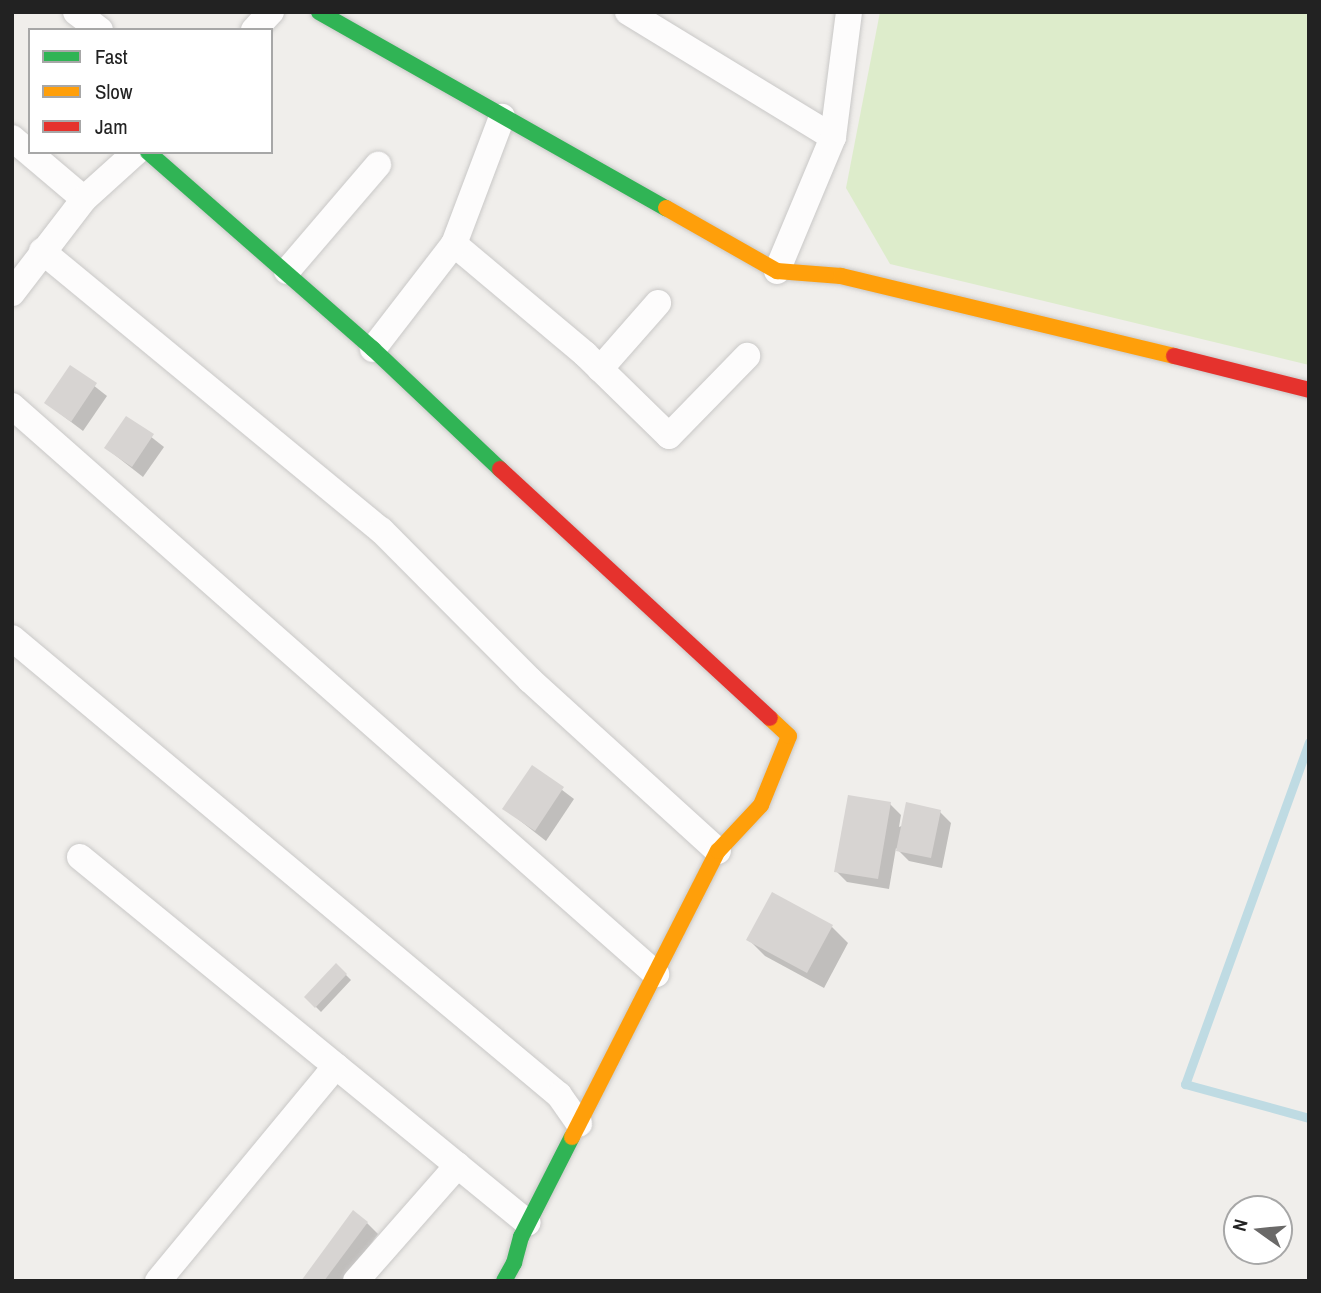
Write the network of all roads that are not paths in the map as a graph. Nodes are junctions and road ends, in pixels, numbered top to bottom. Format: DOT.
graph roads {
  1 [pos="76,12"];
  2 [pos="271,12"];
  3 [pos="319,12"];
  4 [pos="628,12"];
  5 [pos="849,12"];
  6 [pos="97,28"];
  7 [pos="256,28"];
  8 [pos="502,117"];
  9 [pos="833,137"];
  10 [pos="12,138"];
  11 [pos="28,152"];
  12 [pos="31,154"];
  13 [pos="134,154"];
  14 [pos="150,154"];
  15 [pos="379,165"];
  16 [pos="84,199"];
  17 [pos="454,244"];
  18 [pos="42,251"];
  19 [pos="287,271"];
  20 [pos="777,271"];
  21 [pos="12,293"];
  22 [pos="658,303"];
  23 [pos="373,349"];
  24 [pos="747,356"];
  25 [pos="600,369"];
  26 [pos="1309,390"];
  27 [pos="12,406"];
  28 [pos="12,638"];
  29 [pos="718,851"];
  30 [pos="80,857"];
  31 [pos="656,974"];
  32 [pos="336,1066"];
  33 [pos="579,1124"];
  34 [pos="458,1166"];
  35 [pos="528,1223"];
  36 [pos="158,1281"];
  37 [pos="356,1281"];
  38 [pos="504,1281"];
  1 -- 6 [label="street"];
  2 -- 7 [label="street"];
  3 -- 8 [label="street"];
  4 -- 9 [label="street"];
  5 -- 9 [label="street"];
  8 -- 17 [label="street"];
  8 -- 20 [label="street"];
  9 -- 20 [label="street"];
  10 -- 11 [label="street"];
  12 -- 16 [label="street"];
  13 -- 16 [label="street"];
  14 -- 19 [label="street"];
  15 -- 19 [label="street"];
  16 -- 18 [label="street"];
  17 -- 23 [label="street"];
  17 -- 25 [label="street"];
  18 -- 21 [label="street"];
  18 -- 29 [label="street"];
  19 -- 23 [label="street"];
  20 -- 26 [label="street"];
  22 -- 25 [label="street"];
  23 -- 29 [label="street"];
  24 -- 25 [label="street"];
  27 -- 31 [label="street"];
  28 -- 33 [label="street"];
  29 -- 31 [label="street"];
  30 -- 32 [label="street"];
  31 -- 33 [label="street"];
  32 -- 34 [label="street"];
  32 -- 36 [label="street"];
  33 -- 35 [label="street"];
  34 -- 35 [label="street"];
  34 -- 37 [label="street"];
  35 -- 38 [label="street"];
}
